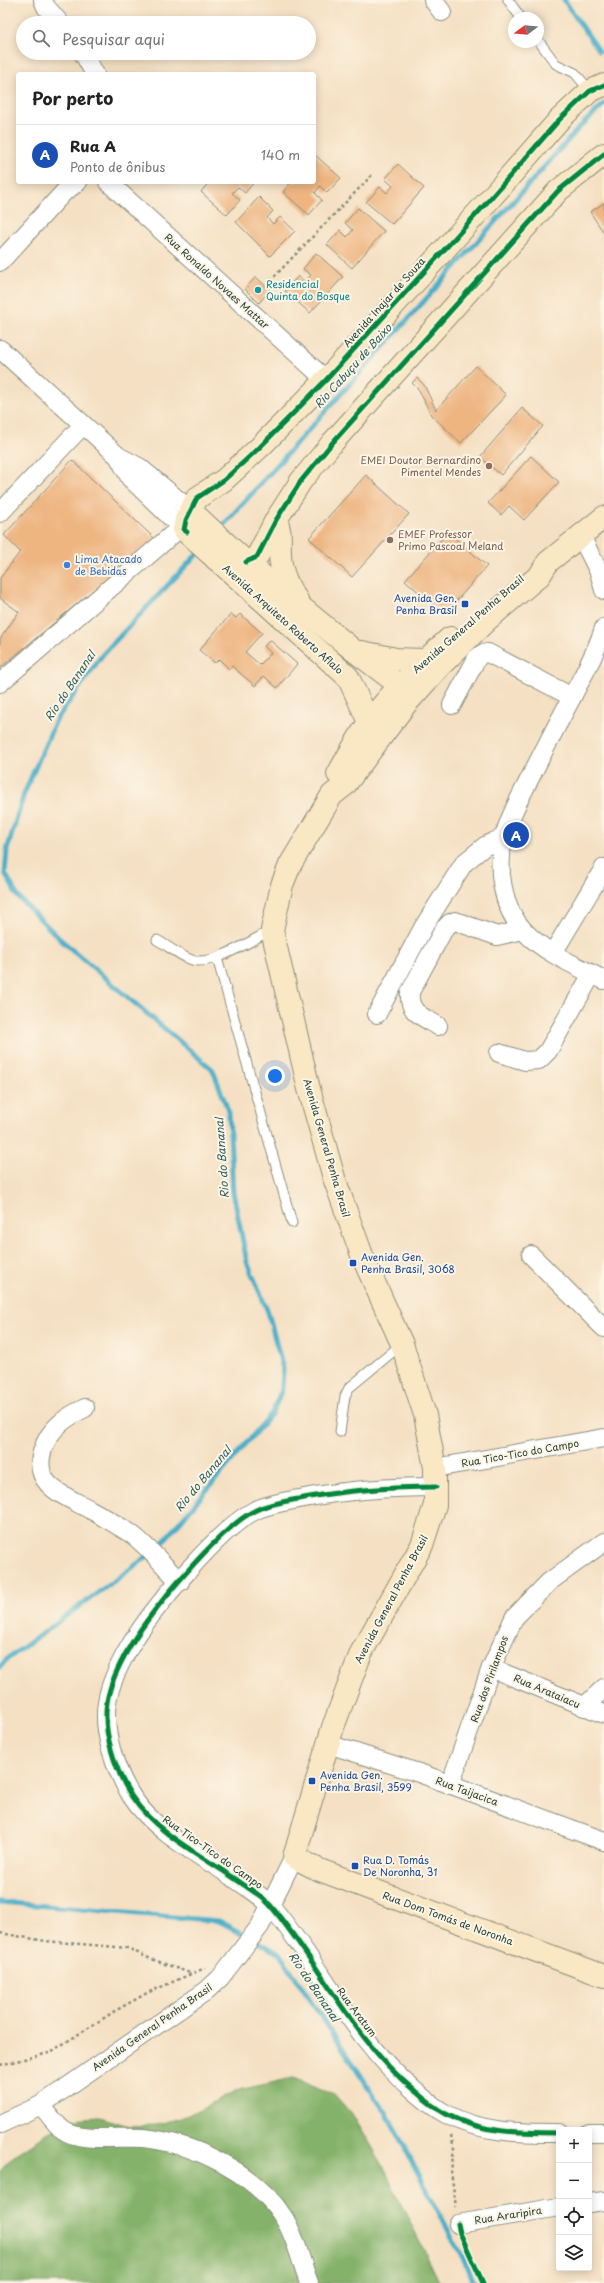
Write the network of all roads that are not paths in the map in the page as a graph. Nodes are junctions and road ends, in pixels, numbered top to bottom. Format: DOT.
graph roads {
  1 [pos="43,0"];
  2 [pos="508,0"];
  3 [pos="517,12"];
  4 [pos="54,16"];
  5 [pos="544,48"];
  6 [pos="87,60"];
  7 [pos="94,72"];
  8 [pos="597,88"];
  9 [pos="604,154"];
  10 [pos="75,184"];
  11 [pos="110,184"];
  12 [pos="0,262"];
  13 [pos="1,351"];
  14 [pos="326,380"];
  15 [pos="83,425"];
  16 [pos="0,513"];
  17 [pos="604,517"];
  18 [pos="276,520"];
  19 [pos="189,524"];
  20 [pos="580,536"];
  21 [pos="217,552"];
  22 [pos="246,562"];
  23 [pos="548,562"];
  24 [pos="604,590"];
  25 [pos="303,609"];
  26 [pos="604,628"];
  27 [pos="352,649"];
  28 [pos="424,660"];
  29 [pos="333,664"];
  30 [pos="0,683"];
  31 [pos="401,696"];
  32 [pos="572,697"];
  33 [pos="452,705"];
  34 [pos="376,727"];
  35 [pos="356,744"];
  36 [pos="332,795"];
  37 [pos="504,837"];
  38 [pos="604,868"];
  39 [pos="272,930"];
  40 [pos="523,930"];
  41 [pos="157,940"];
  42 [pos="553,953"];
  43 [pos="217,958"];
  44 [pos="598,977"];
  45 [pos="376,1014"];
  46 [pos="438,1026"];
  47 [pos="499,1053"];
  48 [pos="292,1223"];
  49 [pos="531,1255"];
  50 [pos="604,1328"];
  51 [pos="402,1344"];
  52 [pos="85,1408"];
  53 [pos="340,1432"];
  54 [pos="604,1438"];
  55 [pos="436,1477"];
  56 [pos="604,1542"];
  57 [pos="174,1576"];
  58 [pos="491,1668"];
  59 [pos="604,1688"];
  60 [pos="584,1707"];
  61 [pos="604,1714"];
  62 [pos="328,1744"];
  63 [pos="450,1785"];
  64 [pos="604,1841"];
  65 [pos="294,1857"];
  66 [pos="270,1905"];
  67 [pos="604,1976"];
  68 [pos="41,2105"];
  69 [pos="0,2124"];
  70 [pos="556,2133"];
  71 [pos="592,2133"];
  72 [pos="604,2133"];
  73 [pos="604,2201"];
  74 [pos="592,2203"];
  75 [pos="556,2208"];
  76 [pos="458,2224"];
  77 [pos="309,2283"];
  1 -- 4 [label="street"];
  2 -- 3 [label="lane"];
  5 -- 8 [label="lane"];
  6 -- 7 [label="street"];
  8 -- 14 [label="main road, Avenida Inajar de Souza"];
  9 -- 18 [label="main road"];
  10 -- 12 [label="street"];
  11 -- 14 [label="street, Rua Ronaldo Novaes Mattar"];
  13 -- 15 [label="street"];
  14 -- 19 [label="main road, Avenida Inajar de Souza"];
  15 -- 16 [label="street"];
  15 -- 19 [label="street"];
  17 -- 20 [label="main road, Avenida General Penha Brasil"];
  18 -- 22 [label="main road"];
  18 -- 25 [label="main road"];
  19 -- 21 [label="main road, Avenida Arquiteto Roberto Aflalo"];
  19 -- 30 [label="street"];
  20 -- 23 [label="main road, Avenida General Penha Brasil"];
  20 -- 24 [label="street"];
  21 -- 22 [label="main road"];
  21 -- 29 [label="main road, Avenida Arquiteto Roberto Aflalo"];
  22 -- 25 [label="main road, Avenida Arquiteto Roberto Aflalo"];
  23 -- 28 [label="main road, Avenida General Penha Brasil"];
  23 -- 31 [label="main road, Avenida General Penha Brasil"];
  25 -- 27 [label="main road, Avenida Arquiteto Roberto Aflalo"];
  26 -- 32 [label="street"];
  27 -- 28 [label="main road"];
  27 -- 31 [label="main road, Avenida Arquiteto Roberto Aflalo"];
  28 -- 31 [label="main road, Avenida General Penha Brasil"];
  29 -- 34 [label="main road, Avenida Arquiteto Roberto Aflalo"];
  29 -- 35 [label="main road"];
  31 -- 34 [label="main road, Avenida General Penha Brasil"];
  32 -- 33 [label="street"];
  32 -- 37 [label="street"];
  34 -- 35 [label="main road, Avenida General Penha Brasil"];
  34 -- 36 [label="main road, Avenida General Penha Brasil"];
  35 -- 36 [label="main road, Avenida General Penha Brasil"];
  36 -- 39 [label="main road, Avenida General Penha Brasil"];
  37 -- 40 [label="street"];
  37 -- 45 [label="street"];
  38 -- 42 [label="street"];
  39 -- 43 [label="lane"];
  39 -- 51 [label="main road, Avenida General Penha Brasil"];
  40 -- 42 [label="street"];
  40 -- 46 [label="street"];
  41 -- 43 [label="lane"];
  42 -- 44 [label="street"];
  43 -- 48 [label="lane"];
  44 -- 47 [label="street"];
  49 -- 50 [label="street"];
  51 -- 53 [label="lane"];
  51 -- 55 [label="main road, Avenida General Penha Brasil"];
  52 -- 57 [label="street"];
  54 -- 55 [label="street, Rua Tico-Tico do Campo"];
  55 -- 57 [label="street, Rua Tico-Tico do Campo"];
  55 -- 62 [label="main road, Avenida General Penha Brasil"];
  56 -- 58 [label="street, Rua dos Pirilampos"];
  57 -- 66 [label="street, Rua Tico-Tico do Campo"];
  58 -- 60 [label="street, Rua Arataiacu"];
  58 -- 63 [label="street, Rua dos Pirilampos"];
  59 -- 60 [label="street"];
  60 -- 61 [label="street, Rua Arataiacu"];
  62 -- 63 [label="street, Rua Taijacica"];
  62 -- 65 [label="main road, Avenida General Penha Brasil"];
  63 -- 64 [label="street, Rua Taijacica"];
  65 -- 66 [label="street, Avenida General Penha Brasil"];
  65 -- 67 [label="main road, Rua Dom Tomás de Noronha"];
  66 -- 68 [label="street, Avenida General Penha Brasil"];
  66 -- 70 [label="street, Rua Aratum"];
  68 -- 69 [label="street, Avenida General Penha Brasil"];
  68 -- 77 [label="street"];
  71 -- 72 [label="street"];
  73 -- 74 [label="street"];
  75 -- 76 [label="street, Rua Araripira"];
}
